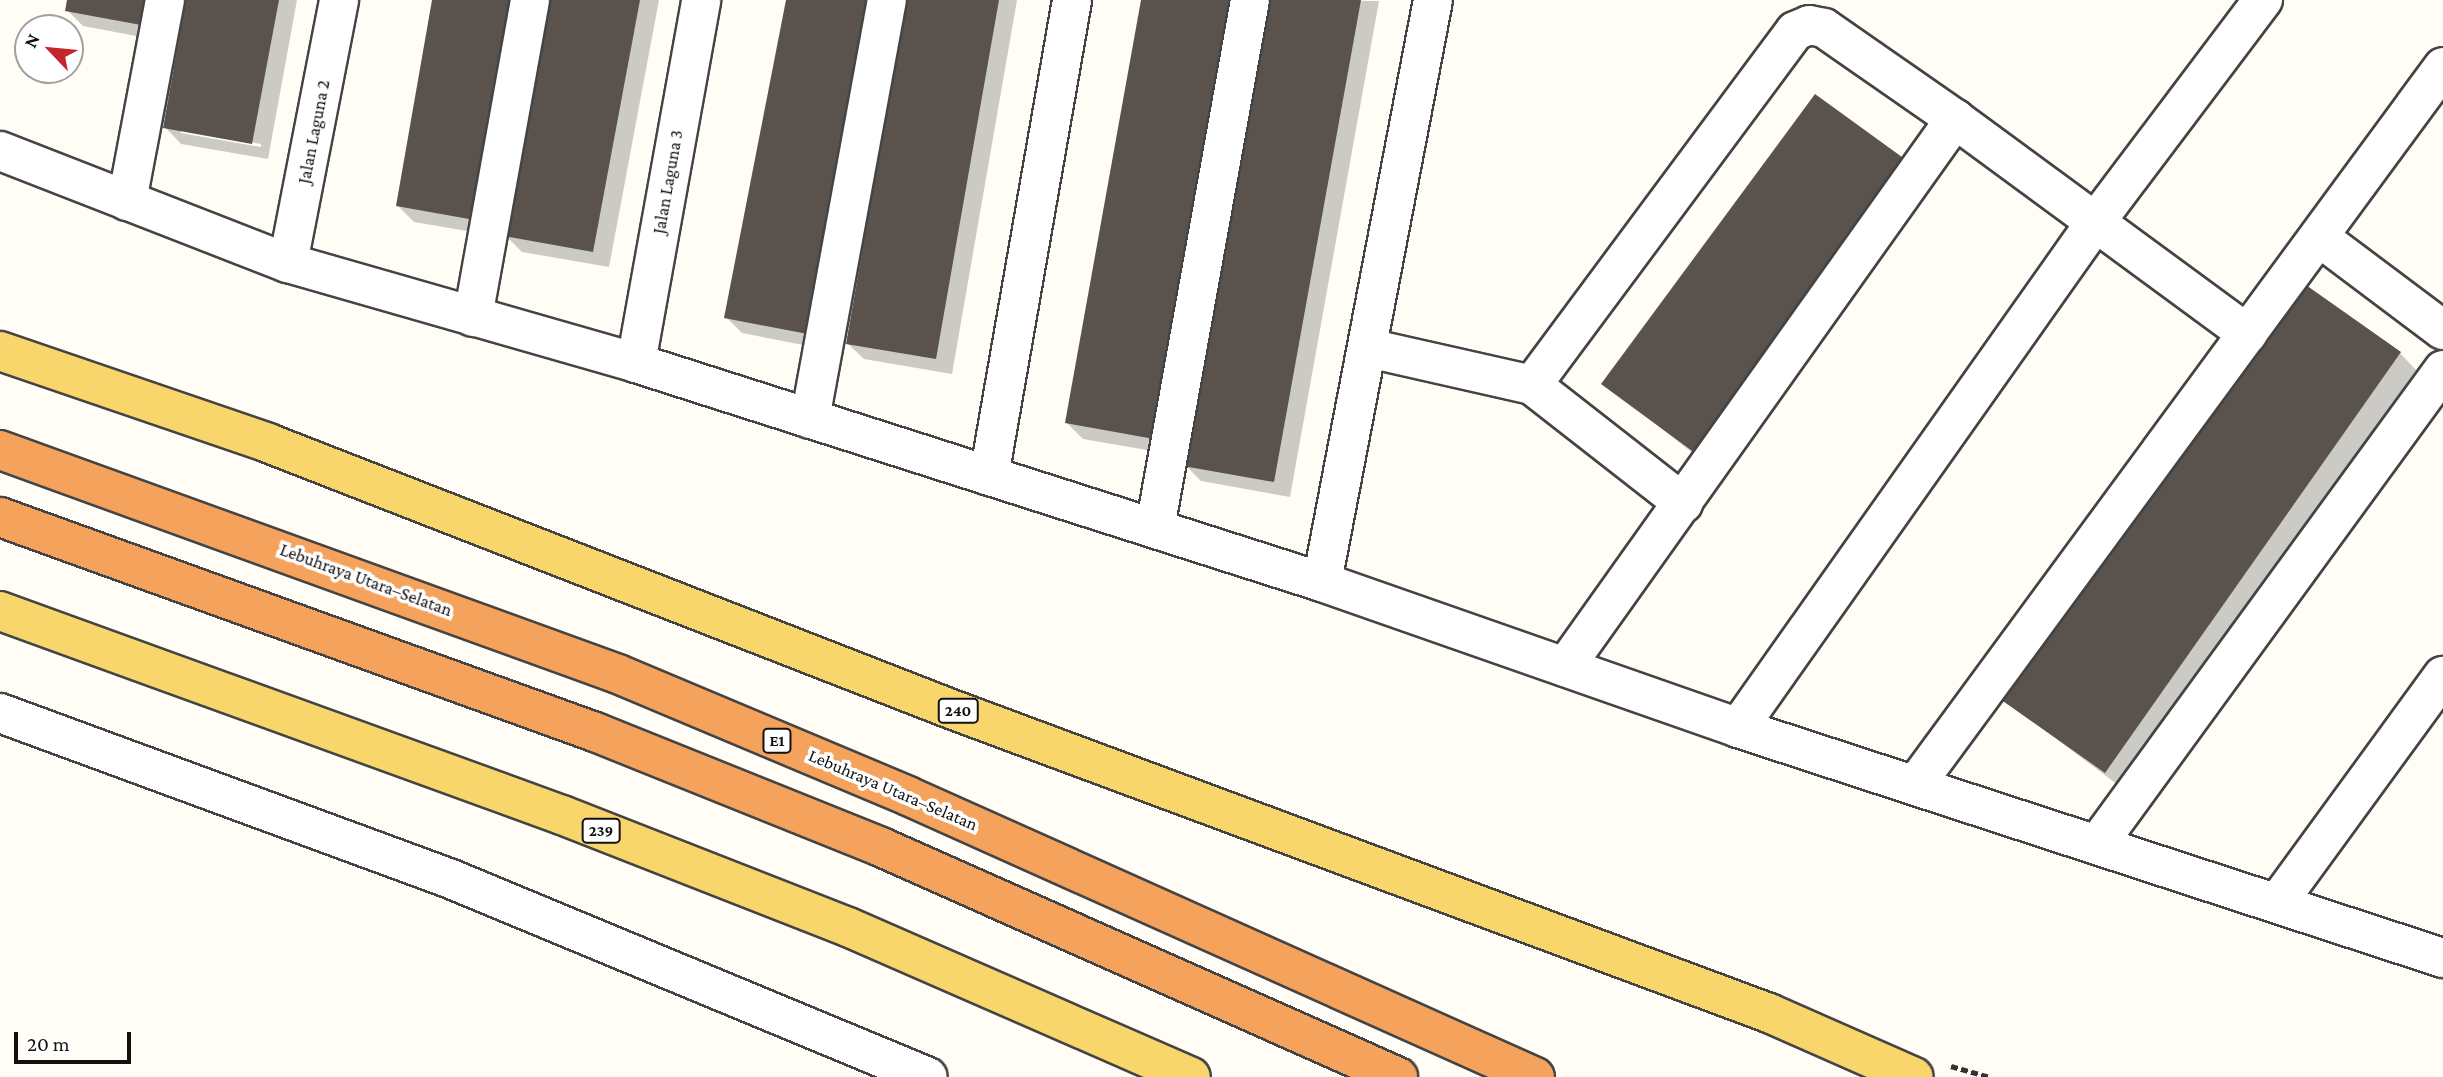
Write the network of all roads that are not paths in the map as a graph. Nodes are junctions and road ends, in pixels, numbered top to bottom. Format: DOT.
graph roads {
  1 [pos="165,0"];
  2 [pos="340,0"];
  3 [pos="530,0"];
  4 [pos="701,0"];
  5 [pos="887,0"];
  6 [pos="1072,0"];
  7 [pos="1250,0"];
  8 [pos="1433,0"];
  9 [pos="2263,0"];
  10 [pos="2443,67"];
  11 [pos="1955,119"];
  12 [pos="0,152"];
  13 [pos="127,201"];
  14 [pos="2097,220"];
  15 [pos="2319,237"];
  16 [pos="288,263"];
  17 [pos="473,317"];
  18 [pos="2443,330"];
  19 [pos="2248,334"];
  20 [pos="1368,348"];
  21 [pos="0,351"];
  22 [pos="636,363"];
  23 [pos="2443,370"];
  24 [pos="1532,385"];
  25 [pos="810,419"];
  26 [pos="0,450"];
  27 [pos="989,476"];
  28 [pos="1683,503"];
  29 [pos="0,517"];
  30 [pos="1154,528"];
  31 [pos="1322,582"];
  32 [pos="0,611"];
  33 [pos="1565,667"];
  34 [pos="2443,676"];
  35 [pos="0,713"];
  36 [pos="1738,729"];
  37 [pos="1916,784"];
  38 [pos="2099,842"];
  39 [pos="2278,902"];
  40 [pos="2443,958"];
  41 [pos="928,1077"];
  42 [pos="1191,1077"];
  43 [pos="1398,1077"];
  44 [pos="1535,1077"];
  45 [pos="1914,1077"];
  1 -- 13 [label="street"];
  2 -- 16 [label="street, Jalan Laguna 2"];
  3 -- 17 [label="street"];
  4 -- 22 [label="street, Jalan Laguna 3"];
  5 -- 25 [label="street"];
  6 -- 27 [label="street"];
  7 -- 30 [label="street"];
  8 -- 20 [label="street"];
  9 -- 14 [label="street"];
  10 -- 15 [label="street"];
  11 -- 14 [label="street"];
  11 -- 24 [label="street"];
  11 -- 28 [label="street"];
  12 -- 13 [label="street"];
  13 -- 16 [label="street"];
  14 -- 19 [label="street"];
  14 -- 36 [label="street"];
  15 -- 18 [label="street"];
  15 -- 19 [label="street"];
  16 -- 17 [label="street"];
  17 -- 22 [label="street"];
  19 -- 37 [label="street"];
  20 -- 24 [label="street"];
  20 -- 31 [label="street"];
  21 -- 45 [label="main road, 240"];
  22 -- 25 [label="street"];
  23 -- 38 [label="street"];
  24 -- 28 [label="street"];
  25 -- 27 [label="street"];
  26 -- 44 [label="highway, Lebuhraya Utara–Selatan / E1"];
  27 -- 30 [label="street"];
  28 -- 33 [label="street"];
  29 -- 43 [label="highway"];
  30 -- 31 [label="street"];
  31 -- 33 [label="street"];
  32 -- 42 [label="main road, 239"];
  33 -- 36 [label="street"];
  34 -- 39 [label="street"];
  35 -- 41 [label="street"];
  36 -- 37 [label="street"];
  37 -- 38 [label="street"];
  38 -- 39 [label="street"];
  39 -- 40 [label="street"];
}
